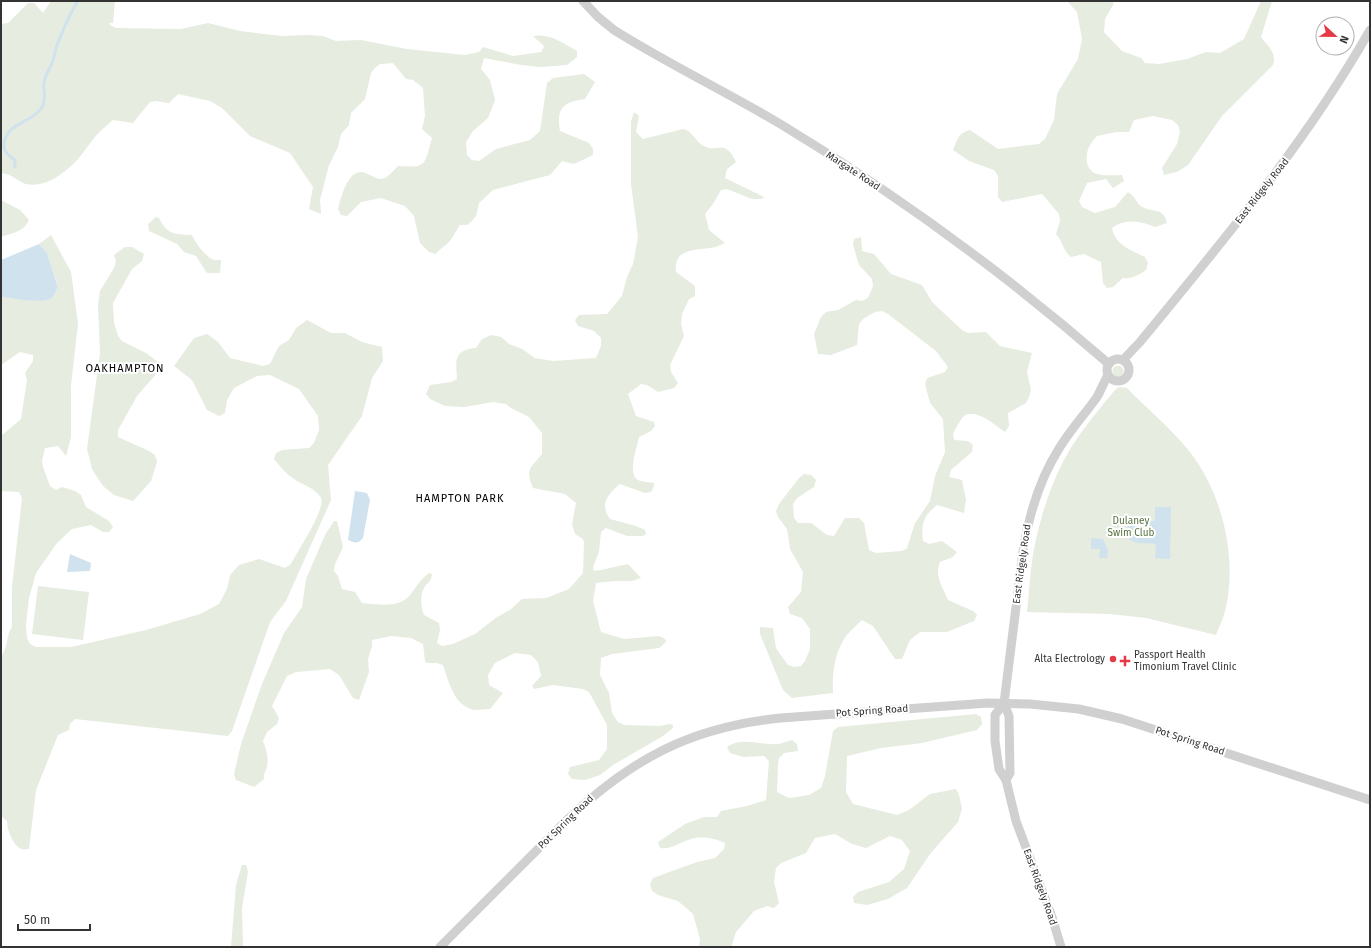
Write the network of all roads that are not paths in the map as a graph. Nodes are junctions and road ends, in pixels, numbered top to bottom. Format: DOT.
graph roads {
  1 [pos="583,1"];
  2 [pos="1370,30"];
  3 [pos="1126,363"];
  4 [pos="1109,364"];
  5 [pos="1108,375"];
  6 [pos="1116,381"];
  7 [pos="1097,396"];
  8 [pos="1004,703"];
  9 [pos="1006,780"];
  10 [pos="1370,800"];
  11 [pos="440,947"];
  12 [pos="1061,947"];
  1 -- 4 [label="street, Margate Road"];
  2 -- 3 [label="street, East Ridgely Road"];
  3 -- 4 [label="street"];
  3 -- 6 [label="street, East Ridgely Road"];
  4 -- 5 [label="street, East Ridgely Road"];
  5 -- 6 [label="street"];
  5 -- 7 [label="street, East Ridgely Road"];
  6 -- 7 [label="street, East Ridgely Road"];
  7 -- 8 [label="street, East Ridgely Road"];
  8 -- 9 [label="street, East Ridgely Road"];
  8 -- 9 [label="street, East Ridgely Road"];
  8 -- 10 [label="street, Pot Spring Road"];
  8 -- 11 [label="street, Pot Spring Road"];
  9 -- 12 [label="street, East Ridgely Road"];
}
